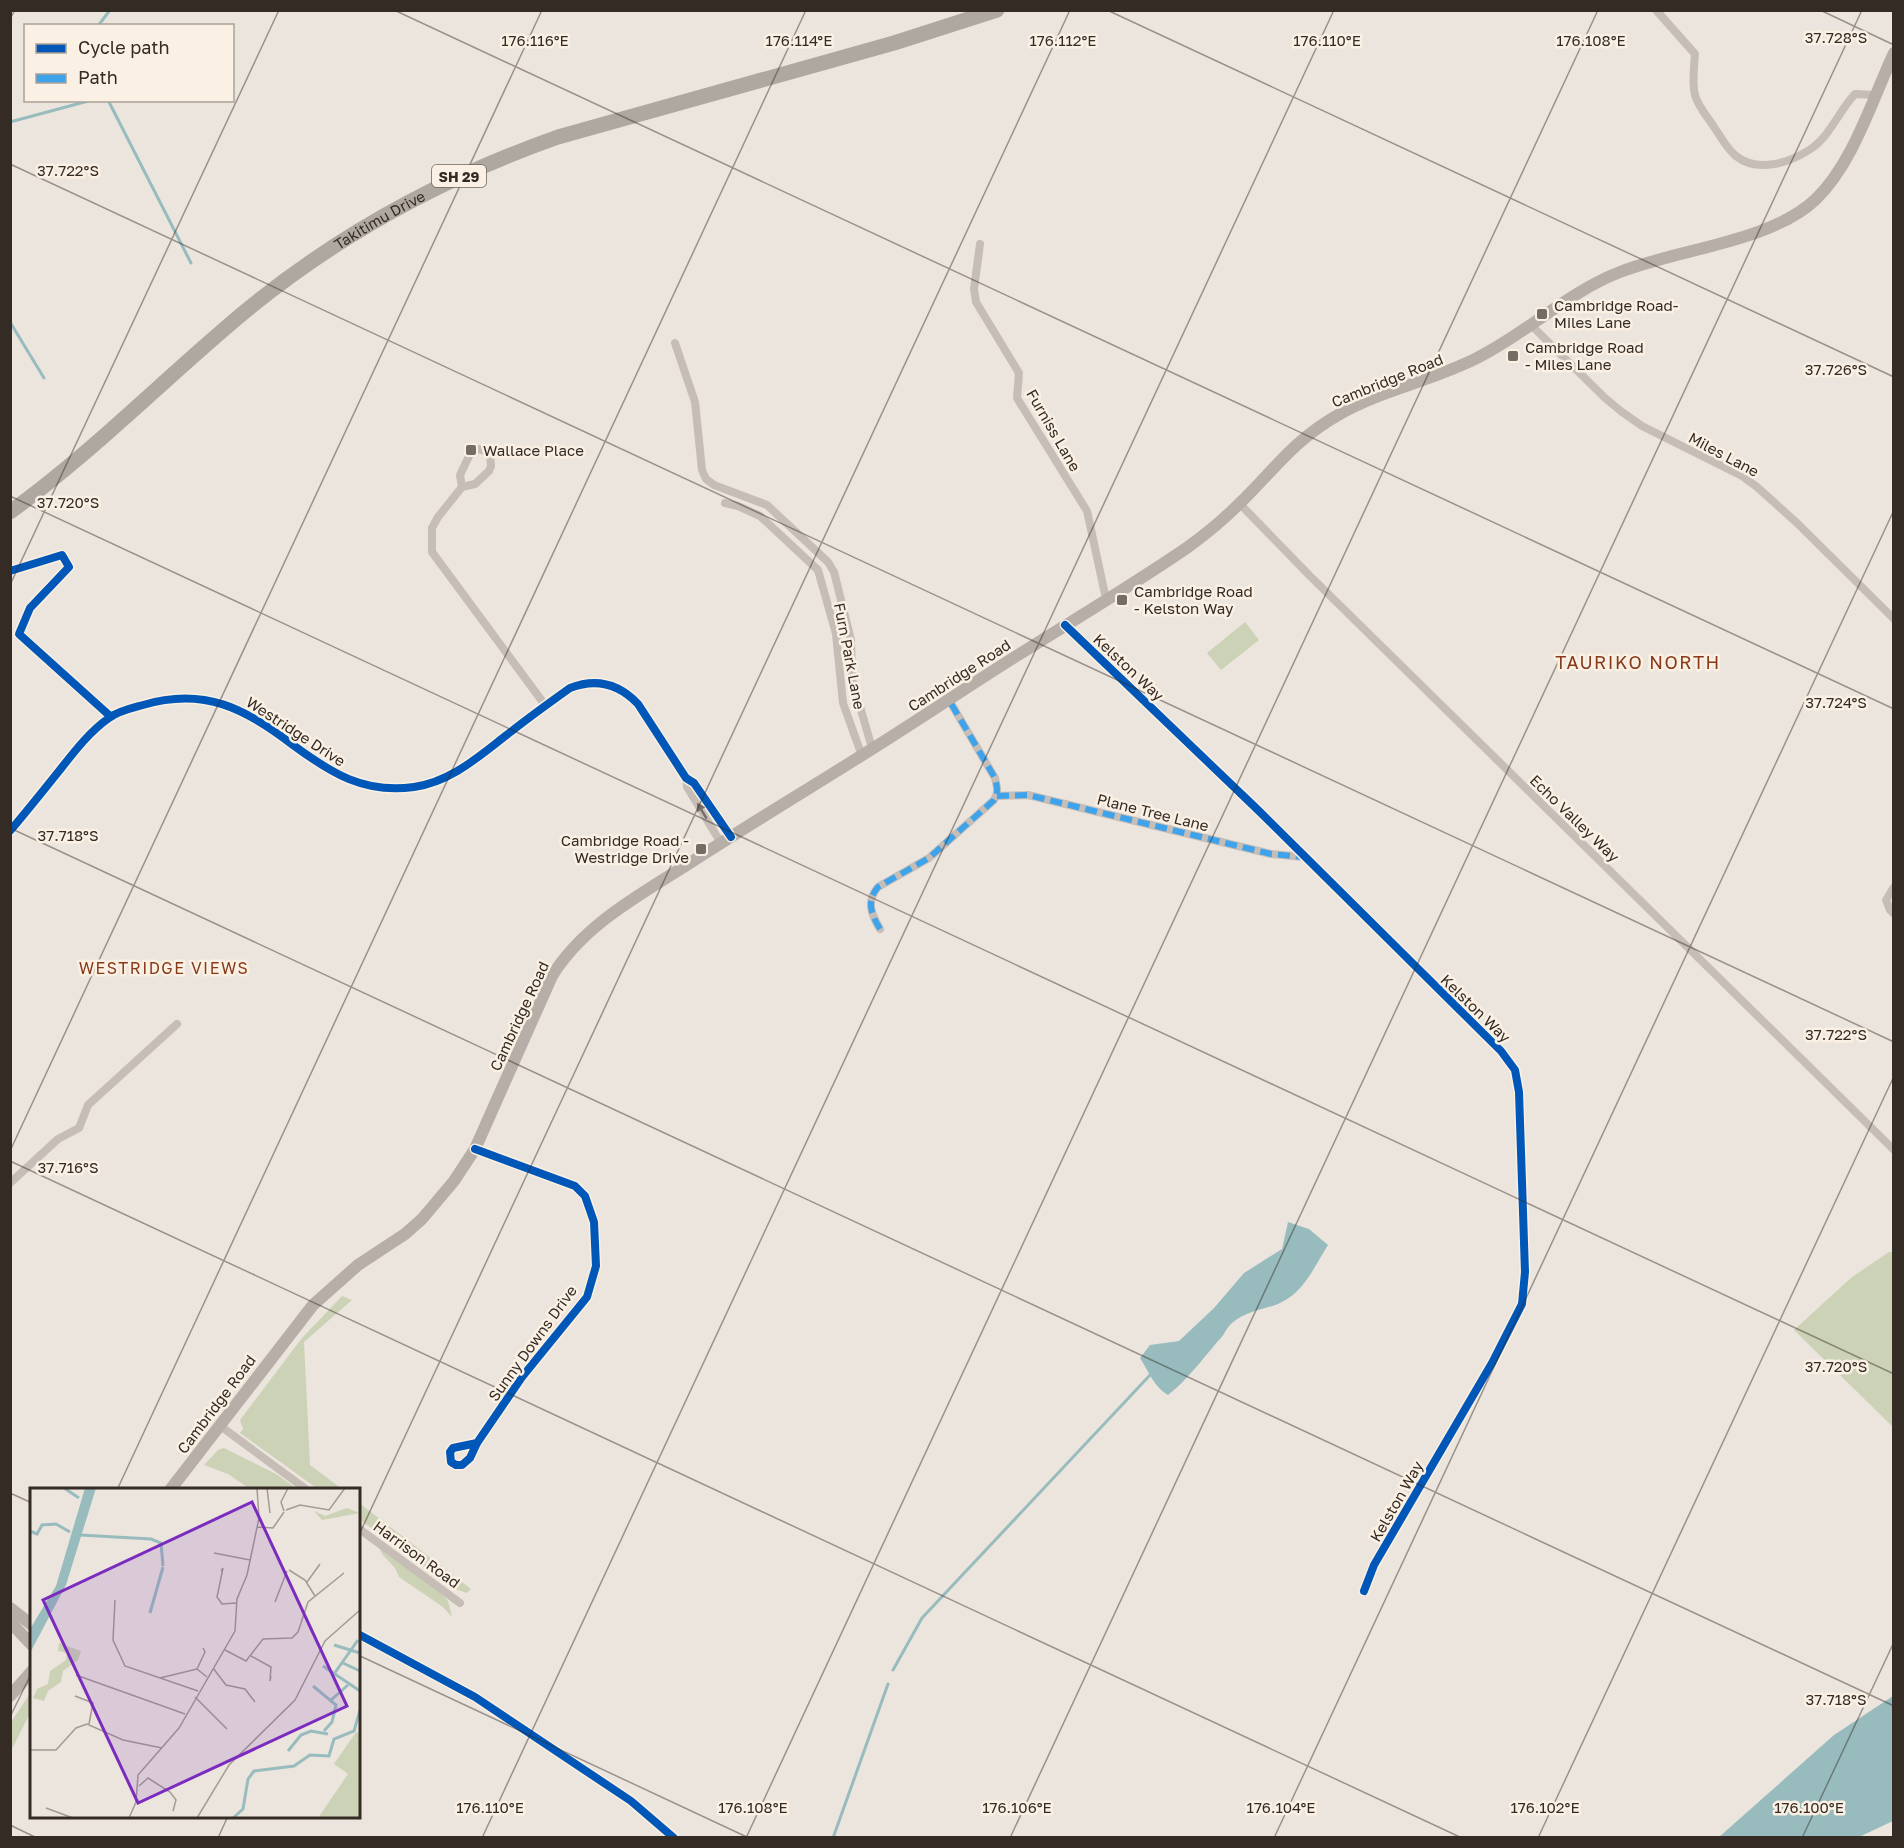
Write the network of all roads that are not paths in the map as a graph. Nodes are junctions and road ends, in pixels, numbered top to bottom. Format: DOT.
graph roads {
  1 [pos="997,10"];
  2 [pos="1656,10"];
  3 [pos="1893,53"];
  4 [pos="1875,95"];
  5 [pos="980,244"];
  6 [pos="1532,326"];
  7 [pos="675,343"];
  8 [pos="462,487"];
  9 [pos="724,503"];
  10 [pos="1240,504"];
  11 [pos="10,512"];
  12 [pos="1106,599"];
  13 [pos="1893,619"];
  14 [pos="1065,625"];
  15 [pos="949,700"];
  16 [pos="545,705"];
  17 [pos="867,752"];
  18 [pos="997,796"];
  19 [pos="10,831"];
  20 [pos="726,840"];
  21 [pos="1304,857"];
  22 [pos="1893,887"];
  23 [pos="1893,914"];
  24 [pos="880,929"];
  25 [pos="177,1024"];
  26 [pos="475,1149"];
  27 [pos="1893,1150"];
  28 [pos="10,1183"];
  29 [pos="219,1425"];
  30 [pos="477,1443"];
  31 [pos="171,1488"];
  32 [pos="304,1488"];
  33 [pos="360,1529"];
  34 [pos="1364,1591"];
  35 [pos="460,1603"];
  36 [pos="10,1608"];
  37 [pos="10,1622"];
  38 [pos="30,1624"];
  39 [pos="30,1643"];
  40 [pos="30,1673"];
  41 [pos="10,1696"];
  1 -- 11 [label="highway, Takitimu Drive / SH 29"];
  2 -- 4 [label="street"];
  3 -- 4 [label="main road, Cambridge Road"];
  4 -- 6 [label="main road, Cambridge Road"];
  5 -- 12 [label="street, Furniss Lane"];
  6 -- 10 [label="main road, Cambridge Road"];
  6 -- 13 [label="street, Miles Lane"];
  7 -- 17 [label="street"];
  8 -- 8 [label="street"];
  8 -- 16 [label="street"];
  9 -- 17 [label="street, Furn Park Lane"];
  10 -- 12 [label="main road, Cambridge Road"];
  10 -- 27 [label="street, Echo Valley Way"];
  12 -- 14 [label="main road, Cambridge Road"];
  14 -- 15 [label="main road, Cambridge Road"];
  14 -- 21 [label="street, Kelston Way"];
  15 -- 17 [label="main road, Cambridge Road"];
  15 -- 18 [label="street"];
  16 -- 19 [label="street, Westridge Drive"];
  16 -- 20 [label="street, Westridge Drive"];
  17 -- 20 [label="main road, Cambridge Road"];
  18 -- 21 [label="street, Plane Tree Lane"];
  18 -- 24 [label="street"];
  20 -- 26 [label="main road, Cambridge Road"];
  21 -- 34 [label="street, Kelston Way"];
  22 -- 23 [label="street"];
  25 -- 28 [label="street"];
  26 -- 29 [label="main road, Cambridge Road"];
  26 -- 30 [label="street, Sunny Downs Drive"];
  29 -- 31 [label="main road, Cambridge Road"];
  29 -- 32 [label="street"];
  33 -- 35 [label="street, Harrison Road"];
  36 -- 38 [label="main road"];
  37 -- 39 [label="main road"];
  40 -- 41 [label="main road"];
}
